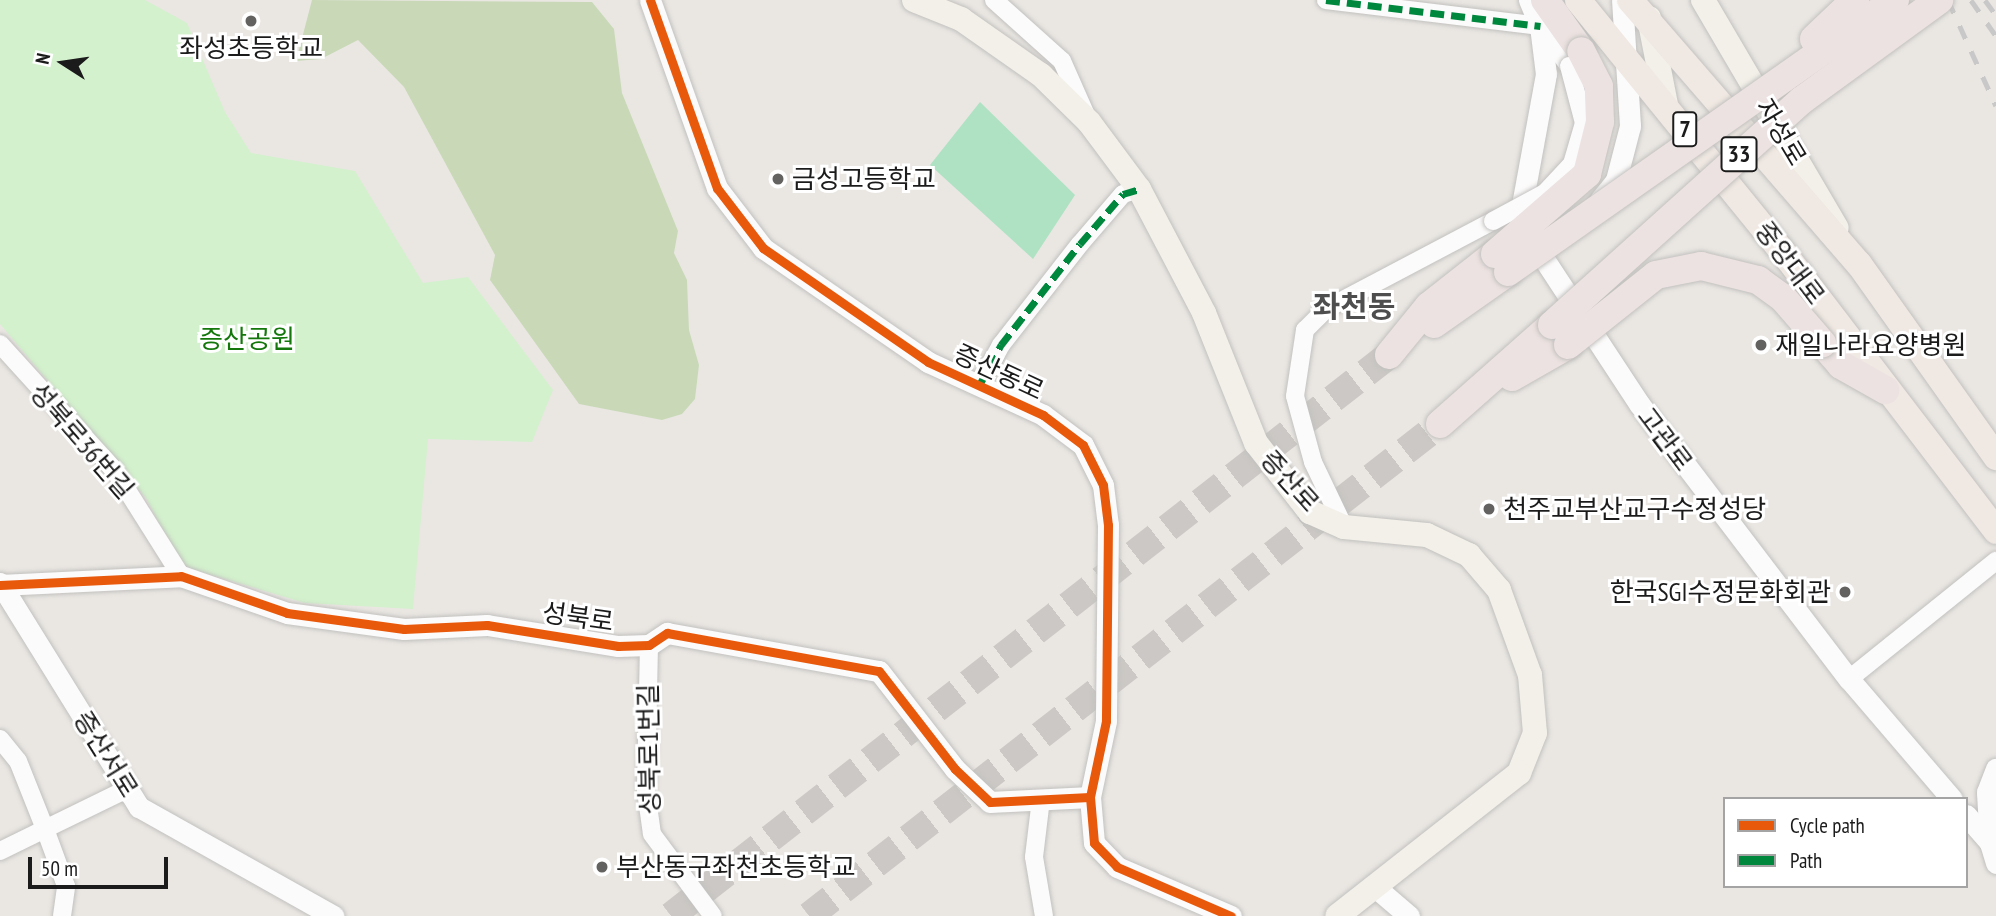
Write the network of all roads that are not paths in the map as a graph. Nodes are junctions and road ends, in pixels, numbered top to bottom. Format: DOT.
graph roads {
  1 [pos="650,0"];
  2 [pos="914,0"];
  3 [pos="993,0"];
  4 [pos="1326,0"];
  5 [pos="1529,0"];
  6 [pos="1578,0"];
  7 [pos="1622,0"];
  8 [pos="1630,0"];
  9 [pos="1703,0"];
  10 [pos="1855,0"];
  11 [pos="1895,0"];
  12 [pos="1939,0"];
  13 [pos="1543,13"];
  14 [pos="1648,13"];
  15 [pos="1627,56"];
  16 [pos="1575,59"];
  17 [pos="1747,103"];
  18 [pos="1666,105"];
  19 [pos="1089,122"];
  20 [pos="1139,189"];
  21 [pos="1501,263"];
  22 [pos="1859,264"];
  23 [pos="1548,269"];
  24 [pos="1560,335"];
  25 [pos="0,344"];
  26 [pos="1389,355"];
  27 [pos="979,386"];
  28 [pos="1885,390"];
  29 [pos="1449,416"];
  30 [pos="1996,457"];
  31 [pos="1345,527"];
  32 [pos="1996,531"];
  33 [pos="1996,561"];
  34 [pos="181,576"];
  35 [pos="0,584"];
  36 [pos="649,645"];
  37 [pos="1849,679"];
  38 [pos="0,739"];
  39 [pos="1996,769"];
  40 [pos="127,789"];
  41 [pos="1090,797"];
  42 [pos="1950,797"];
  43 [pos="1041,799"];
  44 [pos="1968,818"];
  45 [pos="45,829"];
  46 [pos="0,851"];
  47 [pos="1993,853"];
  48 [pos="1374,886"];
  49 [pos="62,916"];
  50 [pos="333,916"];
  51 [pos="713,916"];
  52 [pos="1044,916"];
  53 [pos="1231,916"];
  54 [pos="1337,916"];
  55 [pos="1409,916"];
  1 -- 27 [label="street, 증산동로"];
  2 -- 19 [label="main road, 증산로"];
  3 -- 19 [label="street"];
  4 -- 13 [label="street"];
  5 -- 13 [label="street, 고관로"];
  6 -- 15 [label="main road, 중앙대로 / 7"];
  7 -- 15 [label="street"];
  8 -- 14 [label="main road, 중앙대로 / 7"];
  9 -- 22 [label="main road, 자성로"];
  10 -- 17 [label="highway, bridge"];
  11 -- 17 [label="highway, 33, bridge"];
  12 -- 24 [label="highway, 33, bridge"];
  13 -- 16 [label="highway"];
  13 -- 23 [label="street, 고관로"];
  14 -- 18 [label="main road"];
  14 -- 22 [label="main road, 중앙대로 / 7"];
  15 -- 18 [label="main road, 중앙대로 / 7"];
  15 -- 23 [label="street"];
  16 -- 21 [label="highway, bridge"];
  16 -- 31 [label="street, bridge"];
  17 -- 21 [label="highway, 33, bridge"];
  18 -- 28 [label="main road, 중앙대로 / 7"];
  19 -- 20 [label="main road, 증산로"];
  20 -- 27 [label="street"];
  20 -- 31 [label="main road, 증산로"];
  21 -- 26 [label="highway, 33"];
  22 -- 30 [label="main road, 중앙대로 / 7"];
  23 -- 37 [label="street, 고관로"];
  24 -- 28 [label="highway, bridge"];
  24 -- 29 [label="highway, 33"];
  25 -- 34 [label="street, 성북로36번길"];
  27 -- 41 [label="street, 증산동로"];
  28 -- 32 [label="main road, 중앙대로 / 7"];
  31 -- 48 [label="main road, 증산로"];
  33 -- 37 [label="street"];
  34 -- 35 [label="street, 성북로"];
  34 -- 36 [label="street, 성북로"];
  35 -- 40 [label="street, 증산서로"];
  36 -- 43 [label="street, 성북로"];
  36 -- 51 [label="street, 성북로1번길"];
  37 -- 42 [label="street, 고관로"];
  38 -- 45 [label="street"];
  39 -- 47 [label="street"];
  40 -- 45 [label="street"];
  40 -- 50 [label="street, 증산서로"];
  41 -- 43 [label="street, 성북로"];
  41 -- 53 [label="street, 증산동로"];
  43 -- 52 [label="street"];
  44 -- 47 [label="street"];
  45 -- 46 [label="street"];
  45 -- 49 [label="street"];
  48 -- 54 [label="main road, 증산로"];
  48 -- 55 [label="street"];
}
